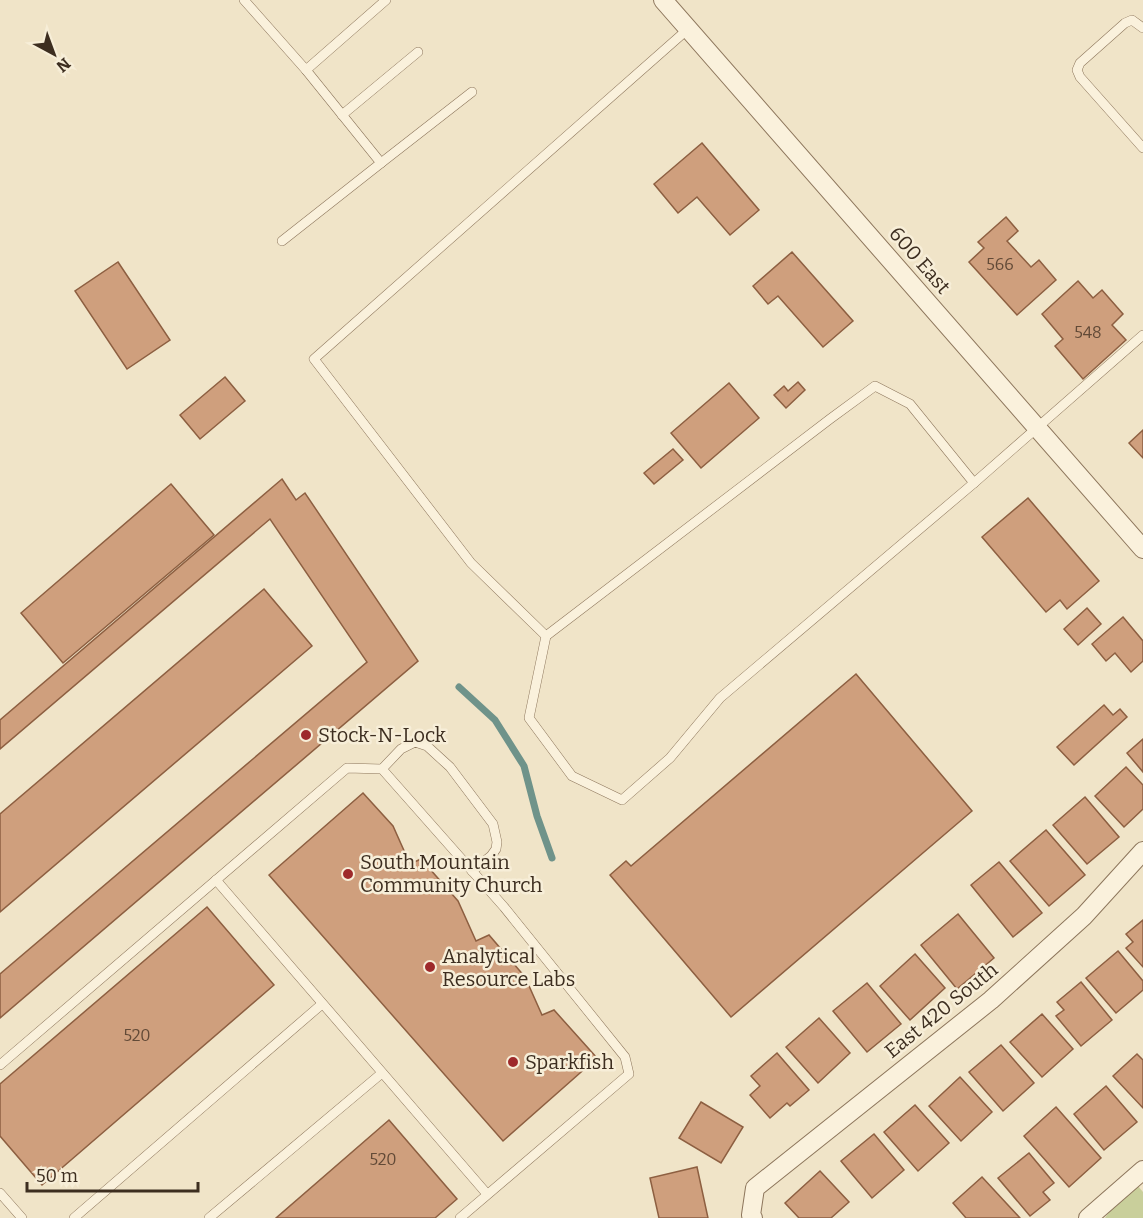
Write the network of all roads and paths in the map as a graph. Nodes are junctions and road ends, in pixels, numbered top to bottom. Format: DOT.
graph roads {
  1 [pos="244,0"];
  2 [pos="386,0"];
  3 [pos="663,0"];
  4 [pos="1143,28"];
  5 [pos="688,29"];
  6 [pos="418,52"];
  7 [pos="306,70"];
  8 [pos="472,92"];
  9 [pos="342,114"];
  10 [pos="1143,148"];
  11 [pos="381,163"];
  12 [pos="282,241"];
  13 [pos="1143,335"];
  14 [pos="1037,428"];
  15 [pos="974,483"];
  16 [pos="1143,549"];
  17 [pos="546,636"];
  18 [pos="382,769"];
  19 [pos="1143,852"];
  20 [pos="472,871"];
  21 [pos="216,880"];
  22 [pos="322,1004"];
  23 [pos="0,1065"];
  24 [pos="382,1073"];
  25 [pos="1143,1170"];
  26 [pos="0,1193"];
  27 [pos="487,1194"];
  28 [pos="22,1218"];
  29 [pos="74,1218"];
  30 [pos="209,1218"];
  31 [pos="460,1218"];
  32 [pos="753,1218"];
  33 [pos="1088,1218"];
  1 -- 7 [label="lane"];
  2 -- 7 [label="lane"];
  3 -- 5 [label="street, 600 East"];
  4 -- 10 [label="lane"];
  5 -- 14 [label="street, 600 East"];
  5 -- 17 [label="lane"];
  6 -- 9 [label="lane"];
  7 -- 9 [label="lane"];
  8 -- 11 [label="lane"];
  9 -- 11 [label="lane"];
  11 -- 12 [label="lane"];
  13 -- 14 [label="lane"];
  14 -- 15 [label="lane"];
  14 -- 16 [label="street, 600 East"];
  15 -- 17 [label="lane"];
  15 -- 17 [label="lane"];
  18 -- 20 [label="lane"];
  18 -- 20 [label="lane"];
  18 -- 21 [label="lane"];
  19 -- 32 [label="street, East 420 South"];
  20 -- 27 [label="lane"];
  21 -- 22 [label="lane"];
  21 -- 23 [label="lane"];
  22 -- 24 [label="lane"];
  22 -- 29 [label="lane"];
  24 -- 27 [label="lane"];
  24 -- 30 [label="lane"];
  25 -- 33 [label="street"];
  26 -- 28 [label="lane"];
  27 -- 31 [label="lane"];
}
